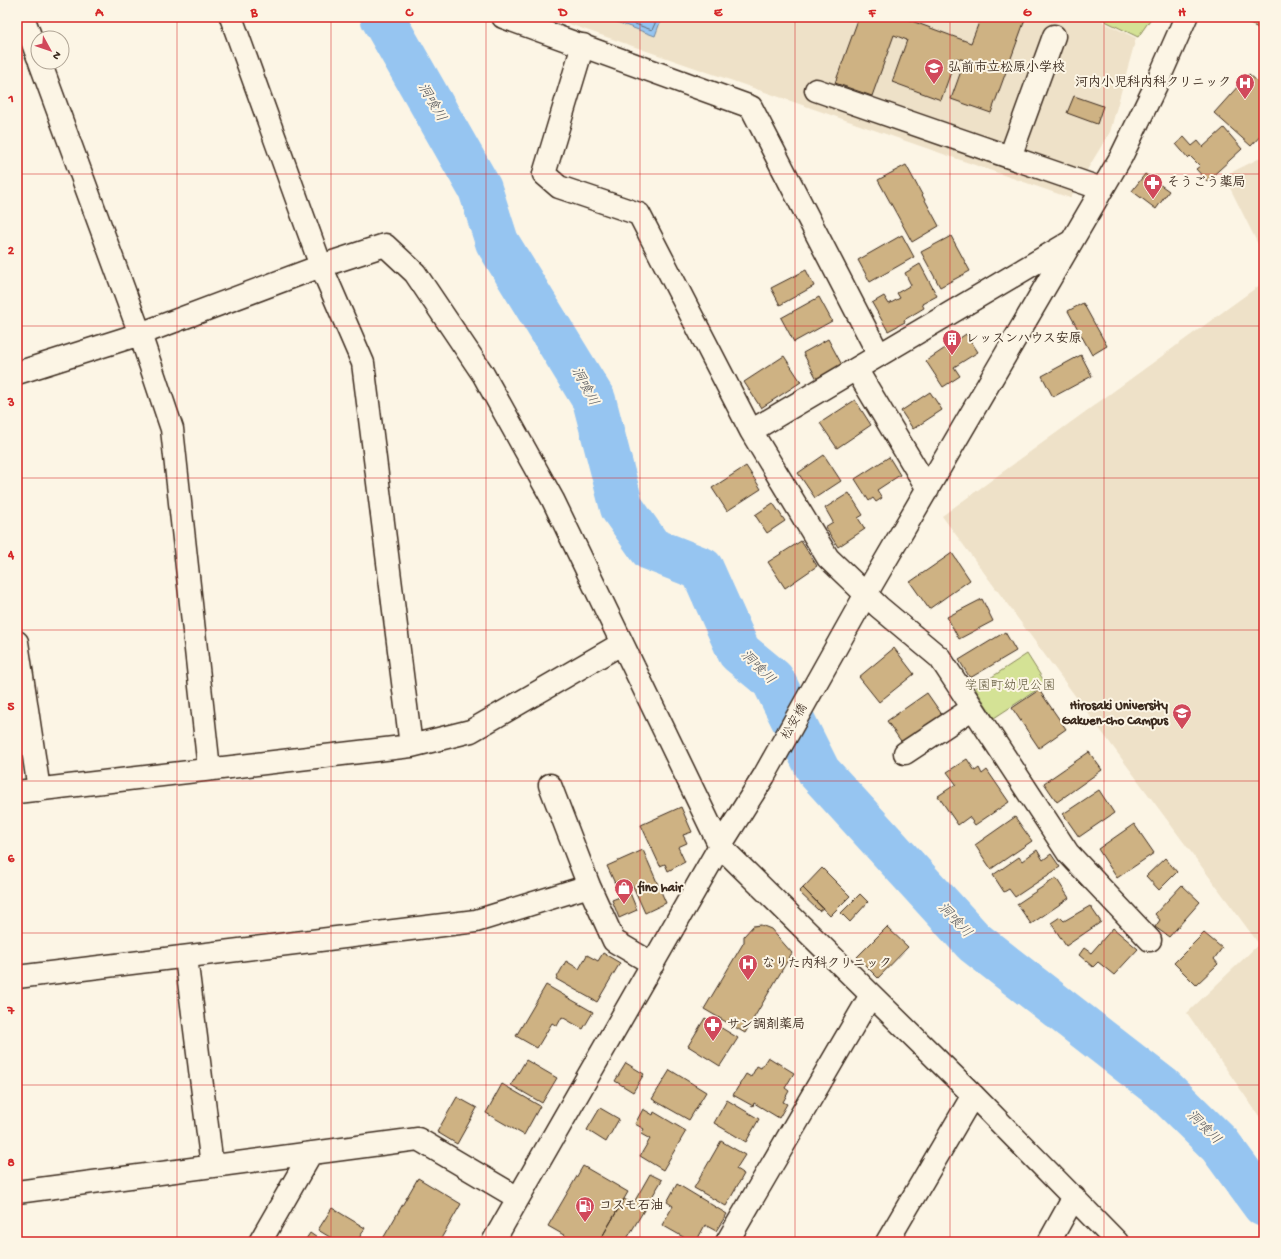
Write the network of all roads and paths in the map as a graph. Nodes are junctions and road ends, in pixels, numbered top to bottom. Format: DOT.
graph roads {
  1 [pos="23,17"];
  2 [pos="231,17"];
  3 [pos="503,17"];
  4 [pos="1186,17"];
  5 [pos="30,36"];
  6 [pos="1054,36"];
  7 [pos="583,45"];
  8 [pos="43,70"];
  9 [pos="816,90"];
  10 [pos="1010,157"];
  11 [pos="1102,189"];
  12 [pos="1073,241"];
  13 [pos="321,266"];
  14 [pos="140,334"];
  15 [pos="879,355"];
  16 [pos="856,369"];
  17 [pos="17,373"];
  18 [pos="751,431"];
  19 [pos="928,489"];
  20 [pos="866,594"];
  21 [pos="17,642"];
  22 [pos="621,644"];
  23 [pos="973,708"];
  24 [pos="411,746"];
  25 [pos="905,753"];
  26 [pos="209,769"];
  27 [pos="550,785"];
  28 [pos="39,790"];
  29 [pos="17,792"];
  30 [pos="720,846"];
  31 [pos="589,886"];
  32 [pos="1150,940"];
  33 [pos="186,957"];
  34 [pos="653,964"];
  35 [pos="17,978"];
  36 [pos="872,995"];
  37 [pos="973,1095"];
  38 [pos="311,1153"];
  39 [pos="212,1166"];
  40 [pos="17,1192"];
  41 [pos="1074,1197"];
  42 [pos="518,1198"];
  43 [pos="260,1242"];
  44 [pos="493,1242"];
  45 [pos="727,1242"];
  46 [pos="888,1242"];
  47 [pos="1049,1242"];
  48 [pos="1117,1242"];
  1 -- 5 [label="street"];
  2 -- 13 [label="street"];
  3 -- 7 [label="street"];
  4 -- 11 [label="street, 松安橋"];
  6 -- 10 [label="street"];
  7 -- 15 [label="street"];
  7 -- 18 [label="street"];
  8 -- 14 [label="street"];
  9 -- 10 [label="street"];
  10 -- 11 [label="street"];
  11 -- 12 [label="street, 松安橋"];
  12 -- 15 [label="street"];
  12 -- 19 [label="street, 松安橋"];
  13 -- 14 [label="street"];
  13 -- 22 [label="street"];
  13 -- 24 [label="street"];
  14 -- 17 [label="street"];
  14 -- 26 [label="street"];
  15 -- 16 [label="street"];
  16 -- 18 [label="street"];
  16 -- 19 [label="street"];
  18 -- 20 [label="street"];
  19 -- 20 [label="street, 松安橋"];
  20 -- 23 [label="street"];
  20 -- 30 [label="street, 松安橋"];
  21 -- 28 [label="street"];
  22 -- 24 [label="street"];
  22 -- 30 [label="street"];
  23 -- 25 [label="street"];
  23 -- 32 [label="street"];
  24 -- 26 [label="street"];
  26 -- 28 [label="street"];
  27 -- 31 [label="street"];
  28 -- 29 [label="street"];
  30 -- 34 [label="street, 松安橋"];
  30 -- 36 [label="street"];
  31 -- 33 [label="street"];
  31 -- 34 [label="street"];
  33 -- 35 [label="street"];
  33 -- 39 [label="street"];
  34 -- 42 [label="street, 松安橋"];
  36 -- 37 [label="street"];
  36 -- 45 [label="street"];
  37 -- 41 [label="street"];
  37 -- 46 [label="street"];
  38 -- 39 [label="street"];
  38 -- 42 [label="street"];
  38 -- 43 [label="street"];
  39 -- 40 [label="street"];
  41 -- 47 [label="street"];
  41 -- 48 [label="street"];
  42 -- 44 [label="street, 松安橋"];
}
